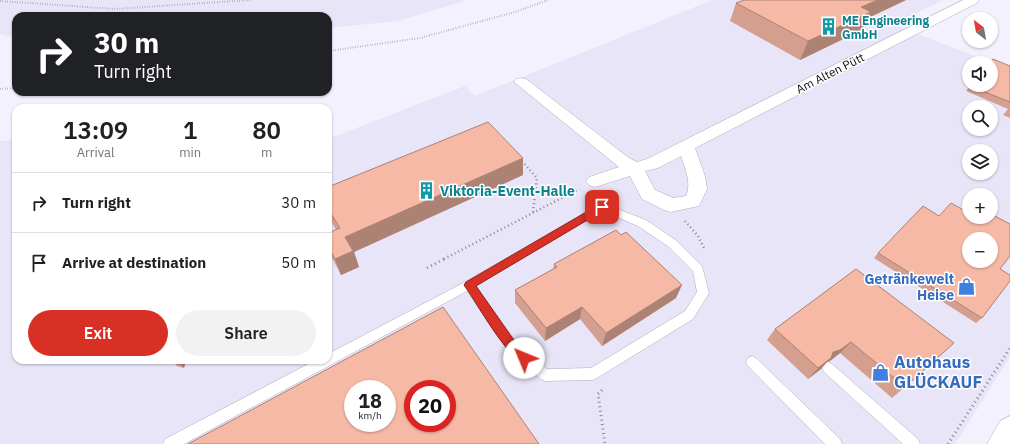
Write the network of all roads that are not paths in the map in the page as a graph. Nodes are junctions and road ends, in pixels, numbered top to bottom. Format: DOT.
graph roads {
  1 [pos="973,0"];
  2 [pos="521,82"];
  3 [pos="686,146"];
  4 [pos="635,168"];
  5 [pos="595,181"];
  6 [pos="469,285"];
  7 [pos="332,358"];
  8 [pos="752,362"];
  9 [pos="320,364"];
  10 [pos="828,368"];
  11 [pos="1010,431"];
  12 [pos="170,444"];
  13 [pos="835,444"];
  14 [pos="913,444"];
  15 [pos="1002,444"];
  1 -- 3 [label="street, Am Alten Pütt"];
  2 -- 4 [label="street"];
  3 -- 4 [label="street, Am Alten Pütt"];
  3 -- 4 [label="street"];
  4 -- 5 [label="street, Am Alten Pütt"];
  6 -- 6 [label="lane"];
  6 -- 7 [label="lane"];
  8 -- 13 [label="lane"];
  9 -- 12 [label="lane"];
  10 -- 14 [label="lane"];
  11 -- 15 [label="main road"];
}
